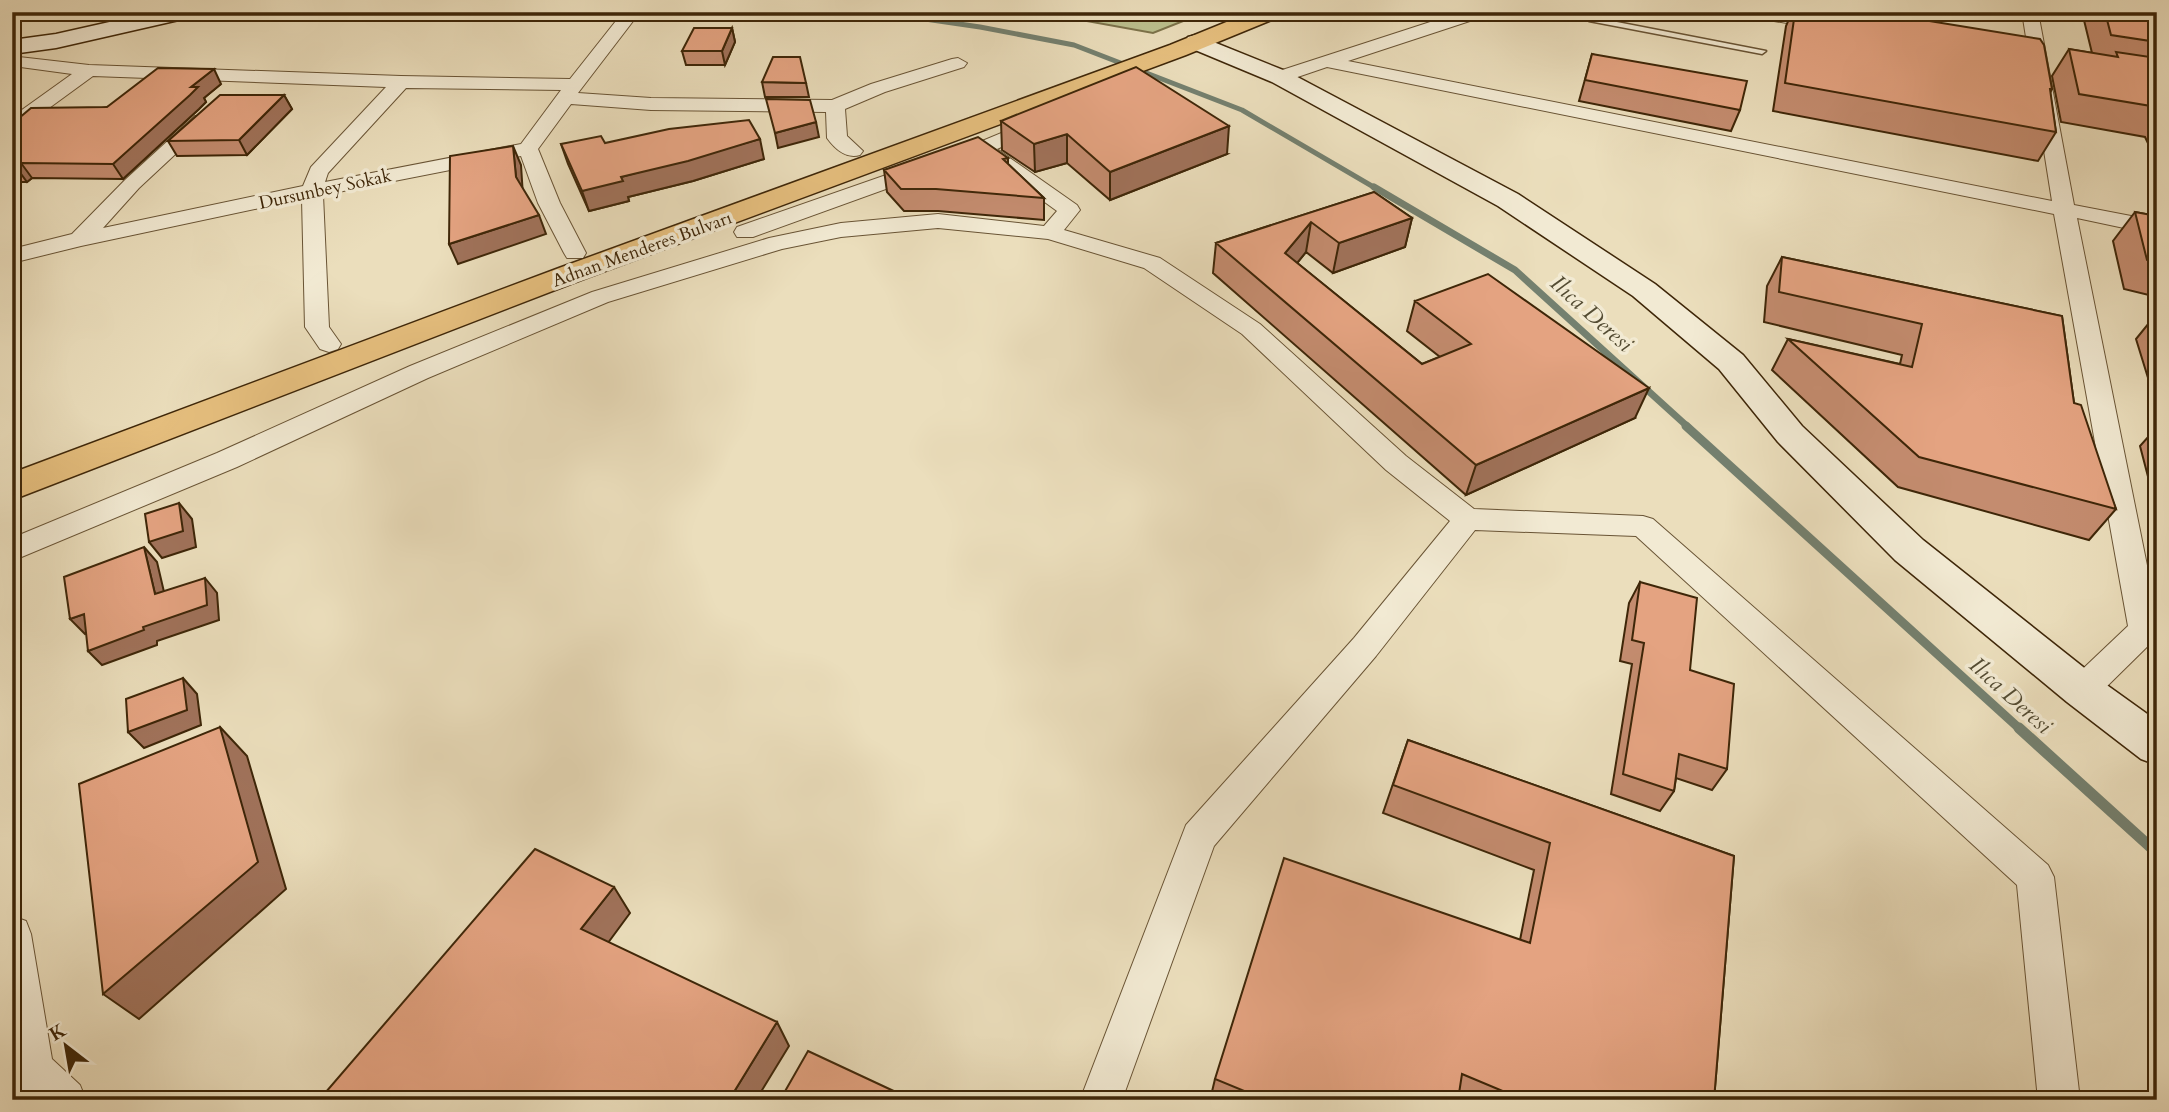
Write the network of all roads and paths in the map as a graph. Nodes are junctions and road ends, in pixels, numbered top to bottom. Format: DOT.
graph roads {
  1 [pos="184,12"];
  2 [pos="632,12"];
  3 [pos="1238,12"];
  4 [pos="1271,12"];
  5 [pos="1479,12"];
  6 [pos="1576,12"];
  7 [pos="1750,12"];
  8 [pos="2030,12"];
  9 [pos="1842,28"];
  10 [pos="1177,45"];
  11 [pos="1762,51"];
  12 [pos="16,55"];
  13 [pos="1327,62"];
  14 [pos="958,63"];
  15 [pos="89,70"];
  16 [pos="250,75"];
  17 [pos="1280,77"];
  18 [pos="401,82"];
  19 [pos="1087,84"];
  20 [pos="570,92"];
  21 [pos="835,106"];
  22 [pos="12,126"];
  23 [pos="982,148"];
  24 [pos="528,149"];
  25 [pos="853,151"];
  26 [pos="312,192"];
  27 [pos="2064,210"];
  28 [pos="709,225"];
  29 [pos="2157,228"];
  30 [pos="745,232"];
  31 [pos="1050,233"];
  32 [pos="80,239"];
  33 [pos="777,243"];
  34 [pos="575,253"];
  35 [pos="12,256"];
  36 [pos="329,344"];
  37 [pos="12,462"];
  38 [pos="12,487"];
  39 [pos="1467,519"];
  40 [pos="12,551"];
  41 [pos="2082,690"];
  42 [pos="2157,746"];
  43 [pos="12,934"];
  44 [pos="25,1085"];
  45 [pos="65,1100"];
  46 [pos="1101,1100"];
  47 [pos="2059,1100"];
  1 -- 12 [label="street"];
  2 -- 20 [label="street"];
  3 -- 10 [label="main road, Adnan Menderes Bulvarı"];
  4 -- 10 [label="main road, Adnan Menderes Bulvarı"];
  5 -- 13 [label="street"];
  6 -- 11 [label="lane"];
  7 -- 9 [label="street"];
  8 -- 27 [label="street"];
  10 -- 17 [label="street"];
  10 -- 19 [label="main road, Adnan Menderes Bulvarı"];
  12 -- 15 [label="street"];
  13 -- 17 [label="street"];
  13 -- 27 [label="street"];
  14 -- 21 [label="street"];
  15 -- 16 [label="street"];
  15 -- 22 [label="street"];
  16 -- 18 [label="street"];
  16 -- 32 [label="street"];
  17 -- 41 [label="street"];
  18 -- 20 [label="street"];
  18 -- 26 [label="street"];
  19 -- 23 [label="street"];
  19 -- 25 [label="main road, Adnan Menderes Bulvarı"];
  19 -- 28 [label="main road, Adnan Menderes Bulvarı"];
  20 -- 21 [label="street"];
  20 -- 24 [label="street"];
  21 -- 25 [label="street"];
  23 -- 30 [label="street"];
  23 -- 31 [label="street"];
  24 -- 26 [label="street, Dursunbey Sokak"];
  24 -- 34 [label="street"];
  25 -- 34 [label="main road, Adnan Menderes Bulvarı"];
  26 -- 32 [label="street, Dursunbey Sokak"];
  26 -- 36 [label="street"];
  27 -- 29 [label="street"];
  27 -- 41 [label="street"];
  28 -- 30 [label="street"];
  28 -- 38 [label="main road, Adnan Menderes Bulvarı"];
  30 -- 33 [label="street"];
  31 -- 33 [label="street"];
  31 -- 39 [label="street"];
  32 -- 35 [label="street, Dursunbey Sokak"];
  33 -- 40 [label="street"];
  34 -- 36 [label="main road, Adnan Menderes Bulvarı"];
  36 -- 37 [label="main road, Adnan Menderes Bulvarı"];
  39 -- 46 [label="street"];
  39 -- 47 [label="street"];
  41 -- 42 [label="street"];
  43 -- 44 [label="street"];
  44 -- 45 [label="street"];
}
